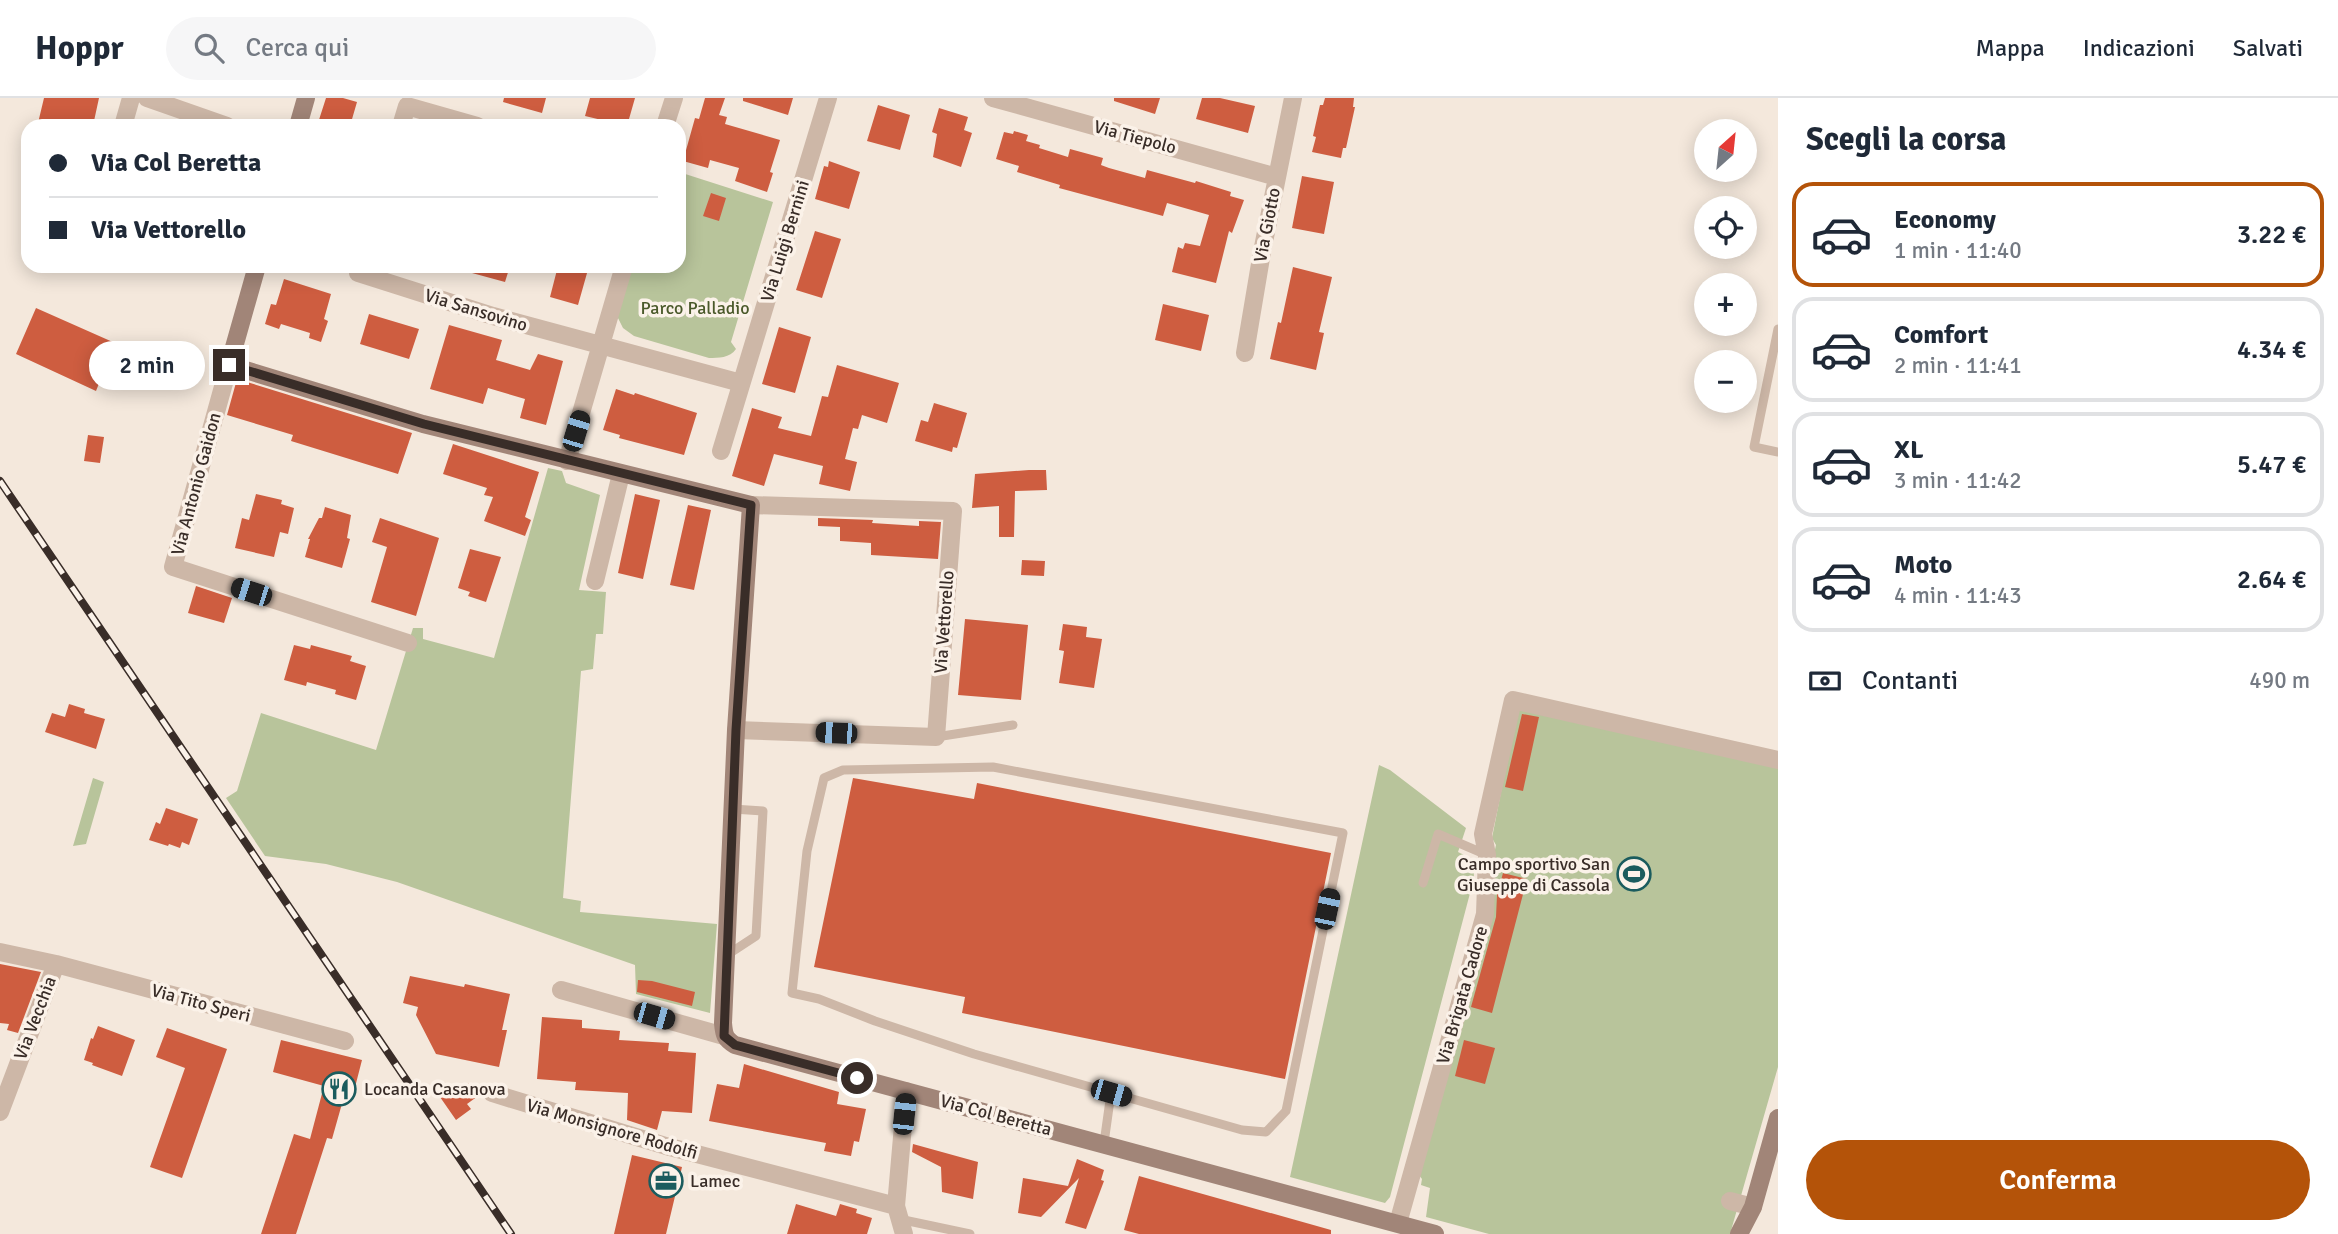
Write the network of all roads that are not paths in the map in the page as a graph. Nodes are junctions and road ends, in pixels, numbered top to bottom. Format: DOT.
graph roads {
  1 [pos="131,98"];
  2 [pos="147,98"];
  3 [pos="306,98"];
  4 [pos="674,98"];
  5 [pos="828,98"];
  6 [pos="993,98"];
  7 [pos="1293,98"];
  8 [pos="125,119"];
  9 [pos="206,119"];
  10 [pos="300,119"];
  11 [pos="403,119"];
  12 [pos="452,119"];
  13 [pos="667,119"];
  14 [pos="1277,177"];
  15 [pos="255,273"];
  16 [pos="358,273"];
  17 [pos="622,273"];
  18 [pos="1778,329"];
  19 [pos="601,345"];
  20 [pos="1245,354"];
  21 [pos="229,365"];
  22 [pos="741,383"];
  23 [pos="721,451"];
  24 [pos="1778,452"];
  25 [pos="566,461"];
  26 [pos="621,474"];
  27 [pos="751,505"];
  28 [pos="595,581"];
  29 [pos="408,643"];
  30 [pos="1013,725"];
  31 [pos="736,730"];
  32 [pos="936,737"];
  33 [pos="1778,760"];
  34 [pos="733,809"];
  35 [pos="1487,855"];
  36 [pos="1423,884"];
  37 [pos="0,952"];
  38 [pos="726,955"];
  39 [pos="56,964"];
  40 [pos="561,990"];
  41 [pos="724,1036"];
  42 [pos="345,1041"];
  43 [pos="906,1091"];
  44 [pos="492,1093"];
  45 [pos="1111,1093"];
  46 [pos="0,1112"];
  47 [pos="1778,1118"];
  48 [pos="1104,1143"];
  49 [pos="1730,1201"];
  50 [pos="1753,1207"];
  51 [pos="900,1220"];
  52 [pos="1398,1223"];
  53 [pos="970,1234"];
  54 [pos="1435,1234"];
  55 [pos="1739,1234"];
  1 -- 8 [label="street"];
  2 -- 9 [label="street"];
  3 -- 10 [label="street"];
  4 -- 13 [label="street"];
  5 -- 22 [label="street, Via Luigi Bernini"];
  6 -- 14 [label="street, Via Tiepolo"];
  7 -- 14 [label="street, Via Giotto"];
  11 -- 12 [label="street"];
  14 -- 20 [label="street, Via Giotto"];
  15 -- 21 [label="street"];
  16 -- 19 [label="street, Via Sansovino"];
  17 -- 19 [label="street"];
  18 -- 24 [label="lane"];
  19 -- 22 [label="street"];
  19 -- 25 [label="street"];
  21 -- 25 [label="street, Via Vettorello"];
  21 -- 29 [label="street, Via Antonio Gaidon"];
  22 -- 23 [label="street, Via Luigi Bernini"];
  25 -- 26 [label="street, Via Vettorello"];
  26 -- 27 [label="street, Via Vettorello"];
  26 -- 28 [label="street"];
  27 -- 31 [label="street"];
  27 -- 32 [label="street, Via Vettorello"];
  30 -- 32 [label="lane"];
  31 -- 32 [label="street"];
  31 -- 34 [label="street"];
  33 -- 35 [label="street, Via Brigata Cadore"];
  34 -- 38 [label="street"];
  34 -- 38 [label="lane"];
  35 -- 36 [label="lane"];
  35 -- 52 [label="street, Via Brigata Cadore"];
  37 -- 39 [label="street, Via Tito Speri"];
  38 -- 41 [label="street"];
  39 -- 42 [label="street, Via Tito Speri"];
  39 -- 46 [label="street, Via Vecchia"];
  40 -- 41 [label="street, Via Col Beretta"];
  41 -- 43 [label="street, Via Col Beretta"];
  43 -- 48 [label="street, Via Col Beretta"];
  43 -- 51 [label="street"];
  44 -- 51 [label="street, Via Monsignore Rodolfi"];
  45 -- 45 [label="lane"];
  45 -- 48 [label="lane"];
  47 -- 50 [label="street"];
  48 -- 52 [label="street, Via Col Beretta"];
  49 -- 50 [label="street"];
  50 -- 55 [label="street"];
  51 -- 53 [label="lane"];
  52 -- 54 [label="street, Via Col Beretta"];
}
